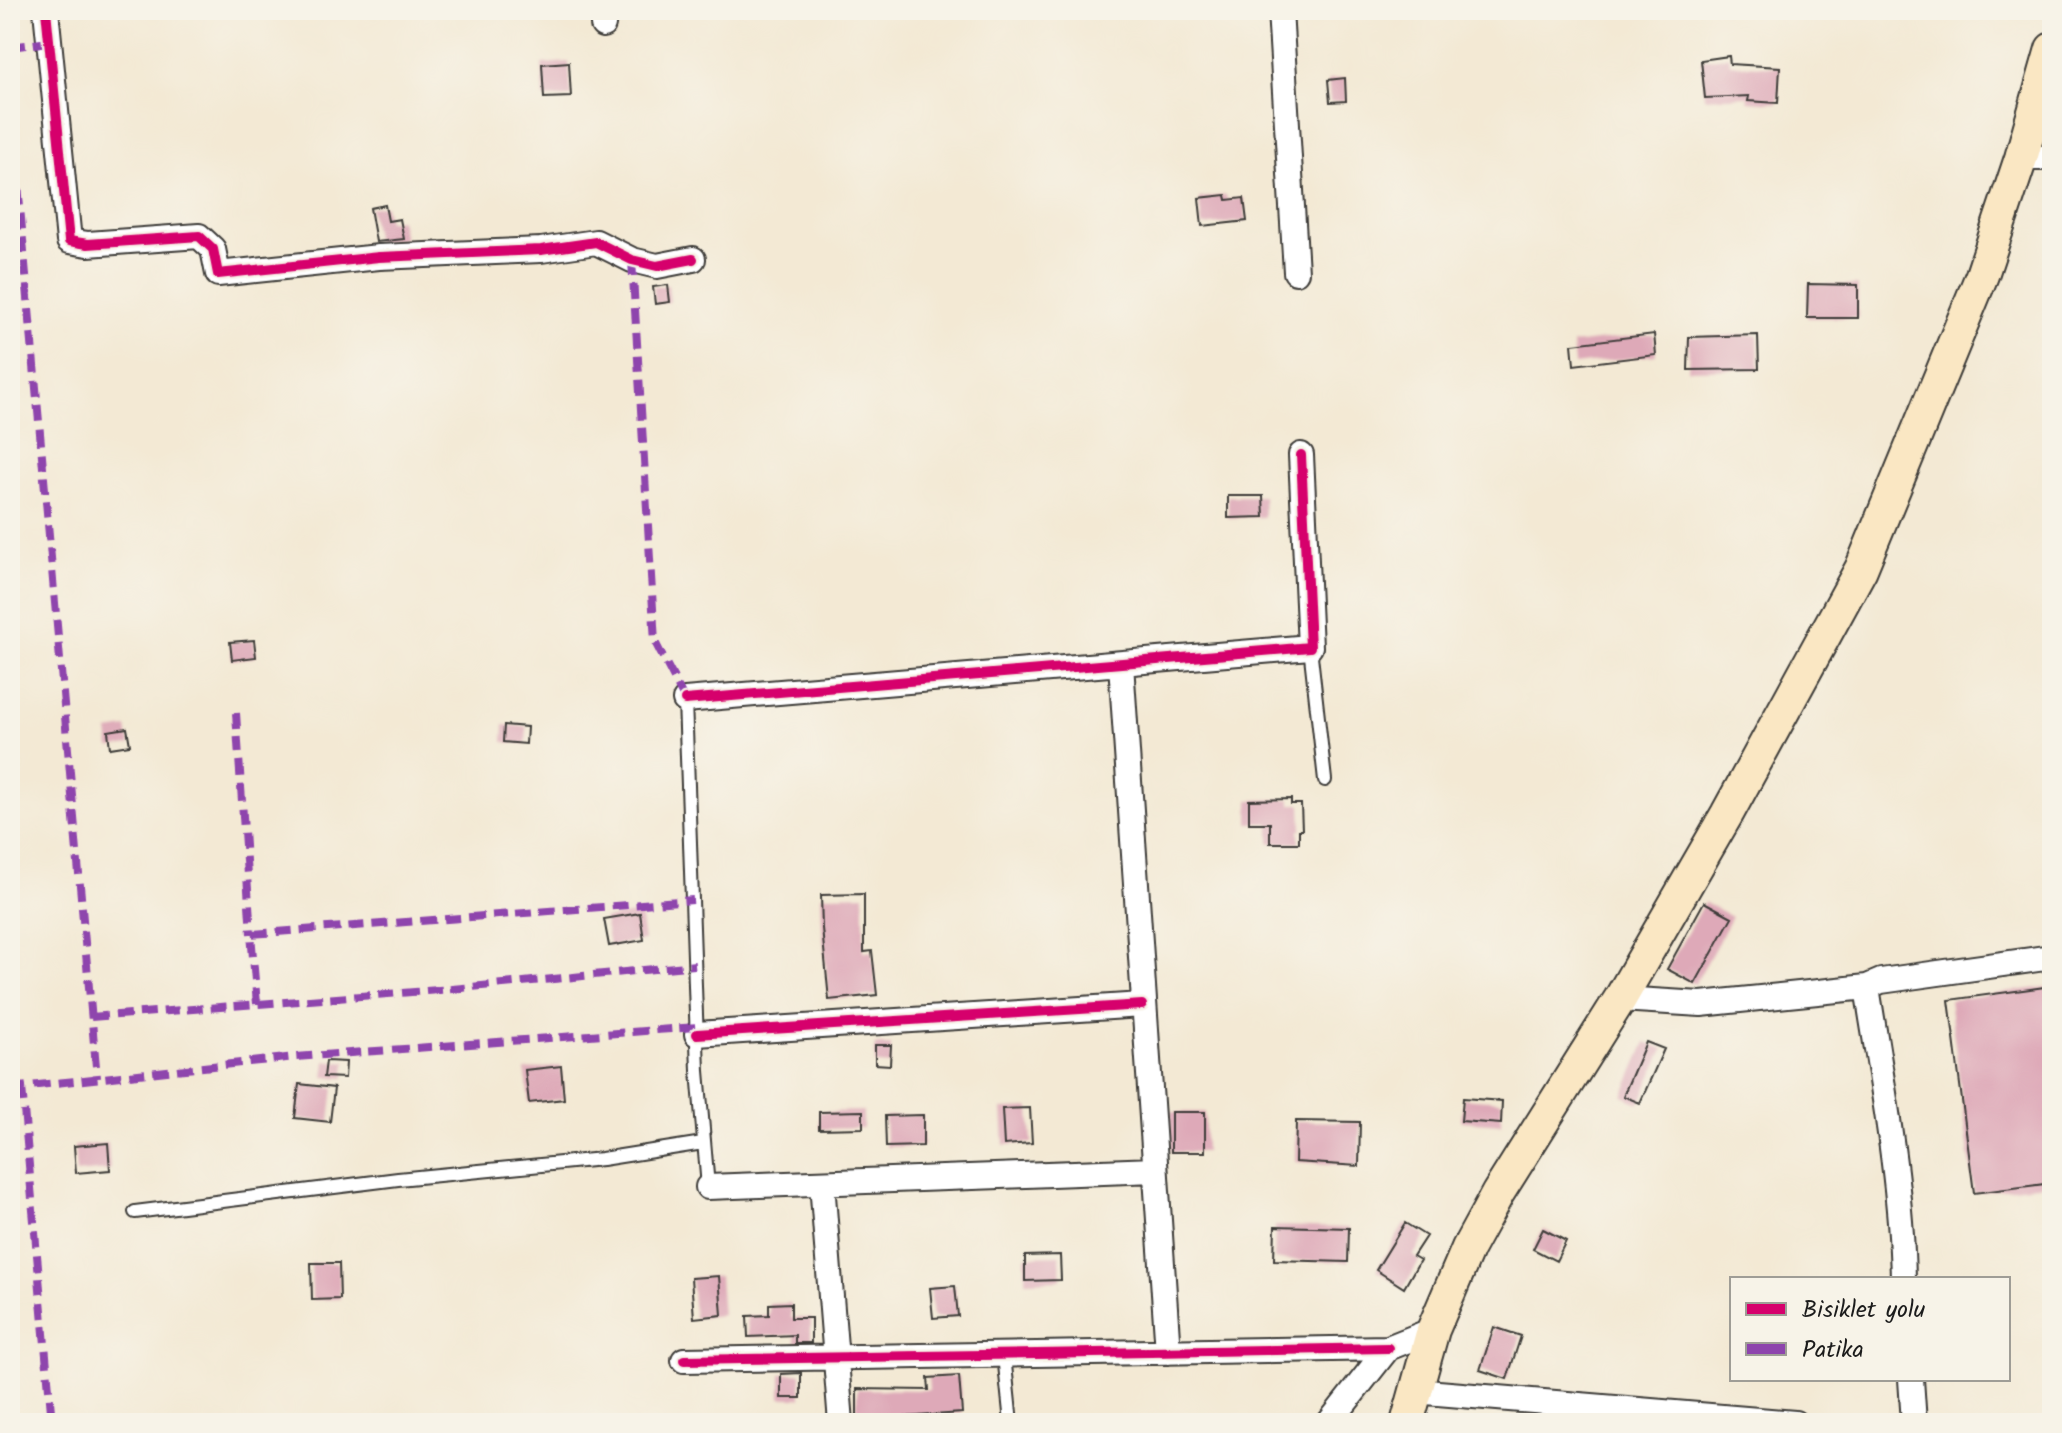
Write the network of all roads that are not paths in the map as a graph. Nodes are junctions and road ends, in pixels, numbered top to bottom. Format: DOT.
graph roads {
  1 [pos="46,10"];
  2 [pos="1280,10"];
  3 [pos="2052,49"];
  4 [pos="2037,158"];
  5 [pos="693,259"];
  6 [pos="1296,272"];
  7 [pos="1301,455"];
  8 [pos="1310,647"];
  9 [pos="1121,664"];
  10 [pos="685,700"];
  11 [pos="1325,780"];
  12 [pos="2052,957"];
  13 [pos="1867,987"];
  14 [pos="1620,999"];
  15 [pos="1142,1005"];
  16 [pos="697,1034"];
  17 [pos="703,1143"];
  18 [pos="1155,1170"];
  19 [pos="822,1183"];
  20 [pos="708,1187"];
  21 [pos="135,1212"];
  22 [pos="1903,1277"];
  23 [pos="1433,1330"];
  24 [pos="1388,1348"];
  25 [pos="1168,1352"];
  26 [pos="1004,1355"];
  27 [pos="837,1358"];
  28 [pos="684,1360"];
  29 [pos="1911,1381"];
  30 [pos="1414,1391"];
  31 [pos="841,1423"];
  32 [pos="1011,1423"];
  33 [pos="1329,1423"];
  34 [pos="1407,1423"];
  35 [pos="1795,1423"];
  36 [pos="1914,1423"];
  1 -- 5 [label="street"];
  2 -- 6 [label="street"];
  3 -- 4 [label="main road"];
  4 -- 14 [label="main road"];
  7 -- 8 [label="street"];
  8 -- 9 [label="street"];
  8 -- 11 [label="lane"];
  9 -- 10 [label="street"];
  9 -- 15 [label="street"];
  10 -- 16 [label="lane"];
  12 -- 13 [label="street"];
  13 -- 14 [label="street"];
  13 -- 22 [label="street"];
  14 -- 23 [label="main road"];
  15 -- 16 [label="street"];
  15 -- 18 [label="street"];
  16 -- 17 [label="lane"];
  17 -- 20 [label="lane"];
  17 -- 21 [label="lane"];
  18 -- 19 [label="street"];
  18 -- 25 [label="street"];
  19 -- 20 [label="street"];
  19 -- 27 [label="street"];
  23 -- 24 [label="street"];
  23 -- 30 [label="main road"];
  24 -- 25 [label="street"];
  24 -- 33 [label="street"];
  25 -- 26 [label="street"];
  26 -- 27 [label="street"];
  26 -- 32 [label="lane"];
  27 -- 28 [label="street"];
  27 -- 31 [label="street"];
  29 -- 36 [label="street"];
  30 -- 34 [label="main road"];
  30 -- 35 [label="street"];
}
